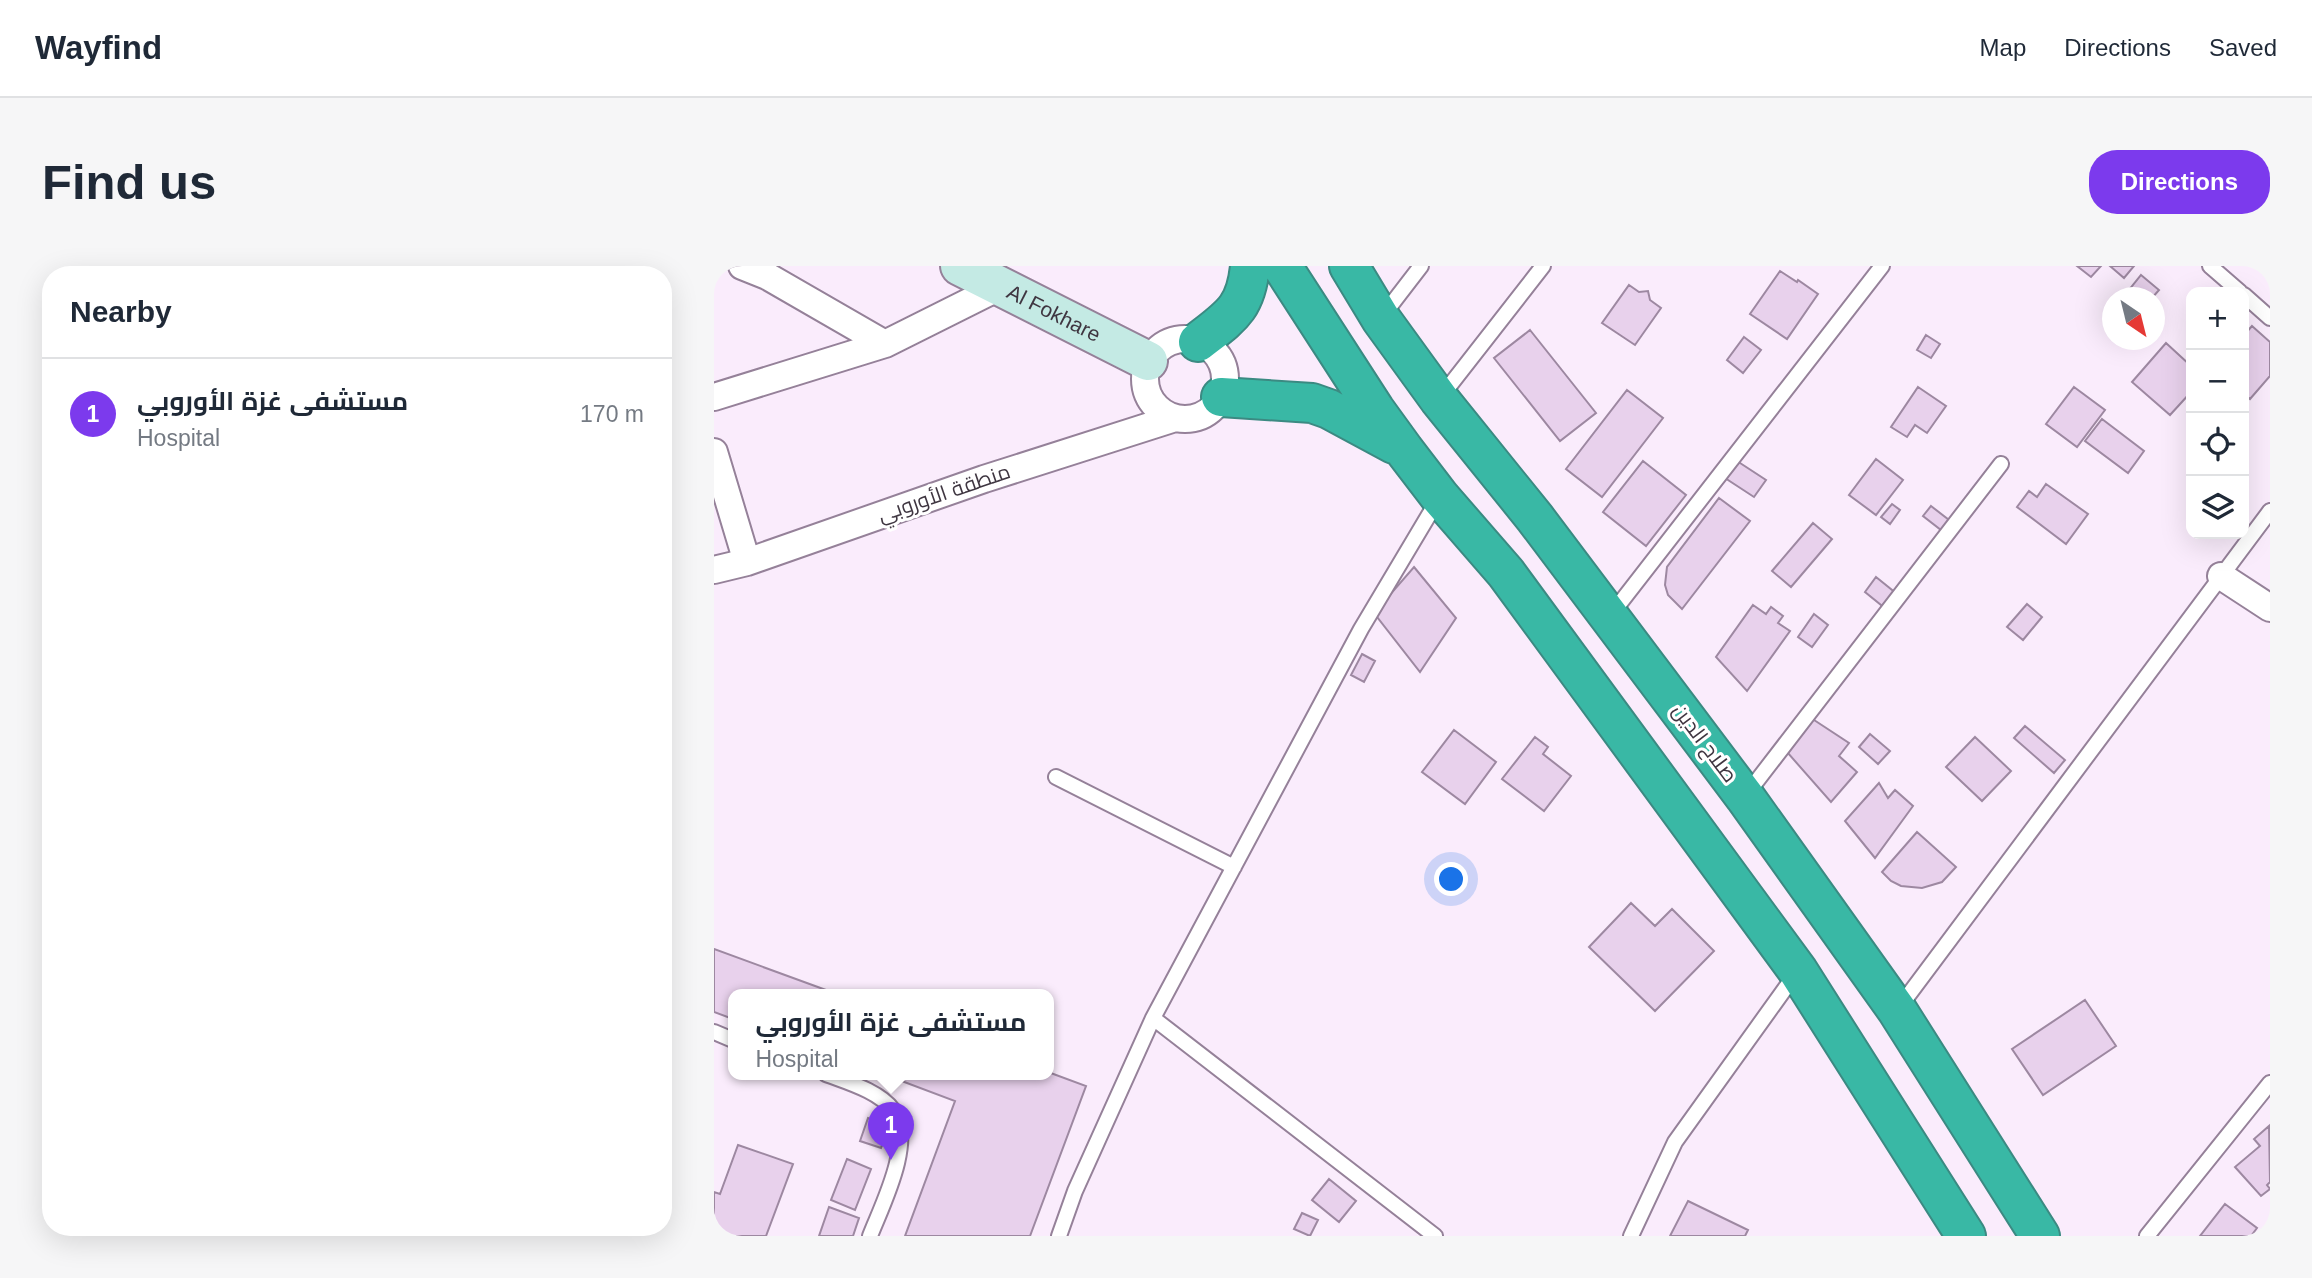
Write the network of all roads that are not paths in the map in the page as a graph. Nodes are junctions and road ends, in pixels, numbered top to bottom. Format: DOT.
graph roads {
  1 [pos="742,266"];
  2 [pos="960,266"];
  3 [pos="1250,266"];
  4 [pos="1282,266"];
  5 [pos="1349,266"];
  6 [pos="1421,266"];
  7 [pos="1543,266"];
  8 [pos="1882,266"];
  9 [pos="2210,266"];
  10 [pos="1001,286"];
  11 [pos="2234,287"];
  12 [pos="2249,300"];
  13 [pos="1381,318"];
  14 [pos="2270,318"];
  15 [pos="1198,342"];
  16 [pos="885,344"];
  17 [pos="1148,361"];
  18 [pos="714,397"];
  19 [pos="1221,397"];
  20 [pos="1439,399"];
  21 [pos="1175,418"];
  22 [pos="1404,450"];
  23 [pos="714,452"];
  24 [pos="2001,464"];
  25 [pos="1440,497"];
  26 [pos="2270,511"];
  27 [pos="747,562"];
  28 [pos="714,570"];
  29 [pos="2221,576"];
  30 [pos="2270,608"];
  31 [pos="1609,617"];
  32 [pos="1056,777"];
  33 [pos="1745,797"];
  34 [pos="1234,867"];
  35 [pos="1798,971"];
  36 [pos="1897,1010"];
  37 [pos="1153,1018"];
  38 [pos="841,1080"];
  39 [pos="2270,1083"];
  40 [pos="870,1236"];
  41 [pos="1059,1236"];
  42 [pos="1435,1236"];
  43 [pos="1631,1236"];
  44 [pos="1966,1236"];
  45 [pos="2040,1236"];
  46 [pos="2147,1236"];
  1 -- 16 [label="street"];
  2 -- 10 [label="street, Al Fokhare"];
  3 -- 15 [label="highway"];
  4 -- 22 [label="highway"];
  5 -- 13 [label="highway, صلاح الدين"];
  6 -- 13 [label="lane"];
  7 -- 20 [label="lane"];
  8 -- 31 [label="lane"];
  9 -- 11 [label="lane"];
  10 -- 16 [label="street"];
  10 -- 17 [label="street, Al Fokhare"];
  12 -- 14 [label="lane"];
  13 -- 20 [label="highway, صلاح الدين"];
  15 -- 17 [label="street"];
  15 -- 19 [label="street"];
  16 -- 18 [label="street"];
  17 -- 21 [label="street"];
  19 -- 21 [label="street"];
  19 -- 22 [label="highway"];
  20 -- 31 [label="highway, صلاح الدين"];
  21 -- 27 [label="street, منطقة الأوروبي"];
  22 -- 25 [label="highway"];
  23 -- 27 [label="street"];
  24 -- 33 [label="lane"];
  25 -- 34 [label="lane"];
  25 -- 35 [label="highway"];
  26 -- 29 [label="lane"];
  27 -- 28 [label="street, منطقة الأوروبي"];
  29 -- 30 [label="street"];
  29 -- 36 [label="lane"];
  31 -- 33 [label="highway, صلاح الدين"];
  32 -- 34 [label="lane"];
  33 -- 36 [label="highway, صلاح الدين"];
  34 -- 37 [label="lane"];
  35 -- 43 [label="lane"];
  35 -- 44 [label="highway"];
  36 -- 45 [label="highway, صلاح الدين"];
  37 -- 41 [label="lane"];
  37 -- 42 [label="lane"];
  38 -- 40 [label="lane"];
  39 -- 46 [label="lane"];
}
